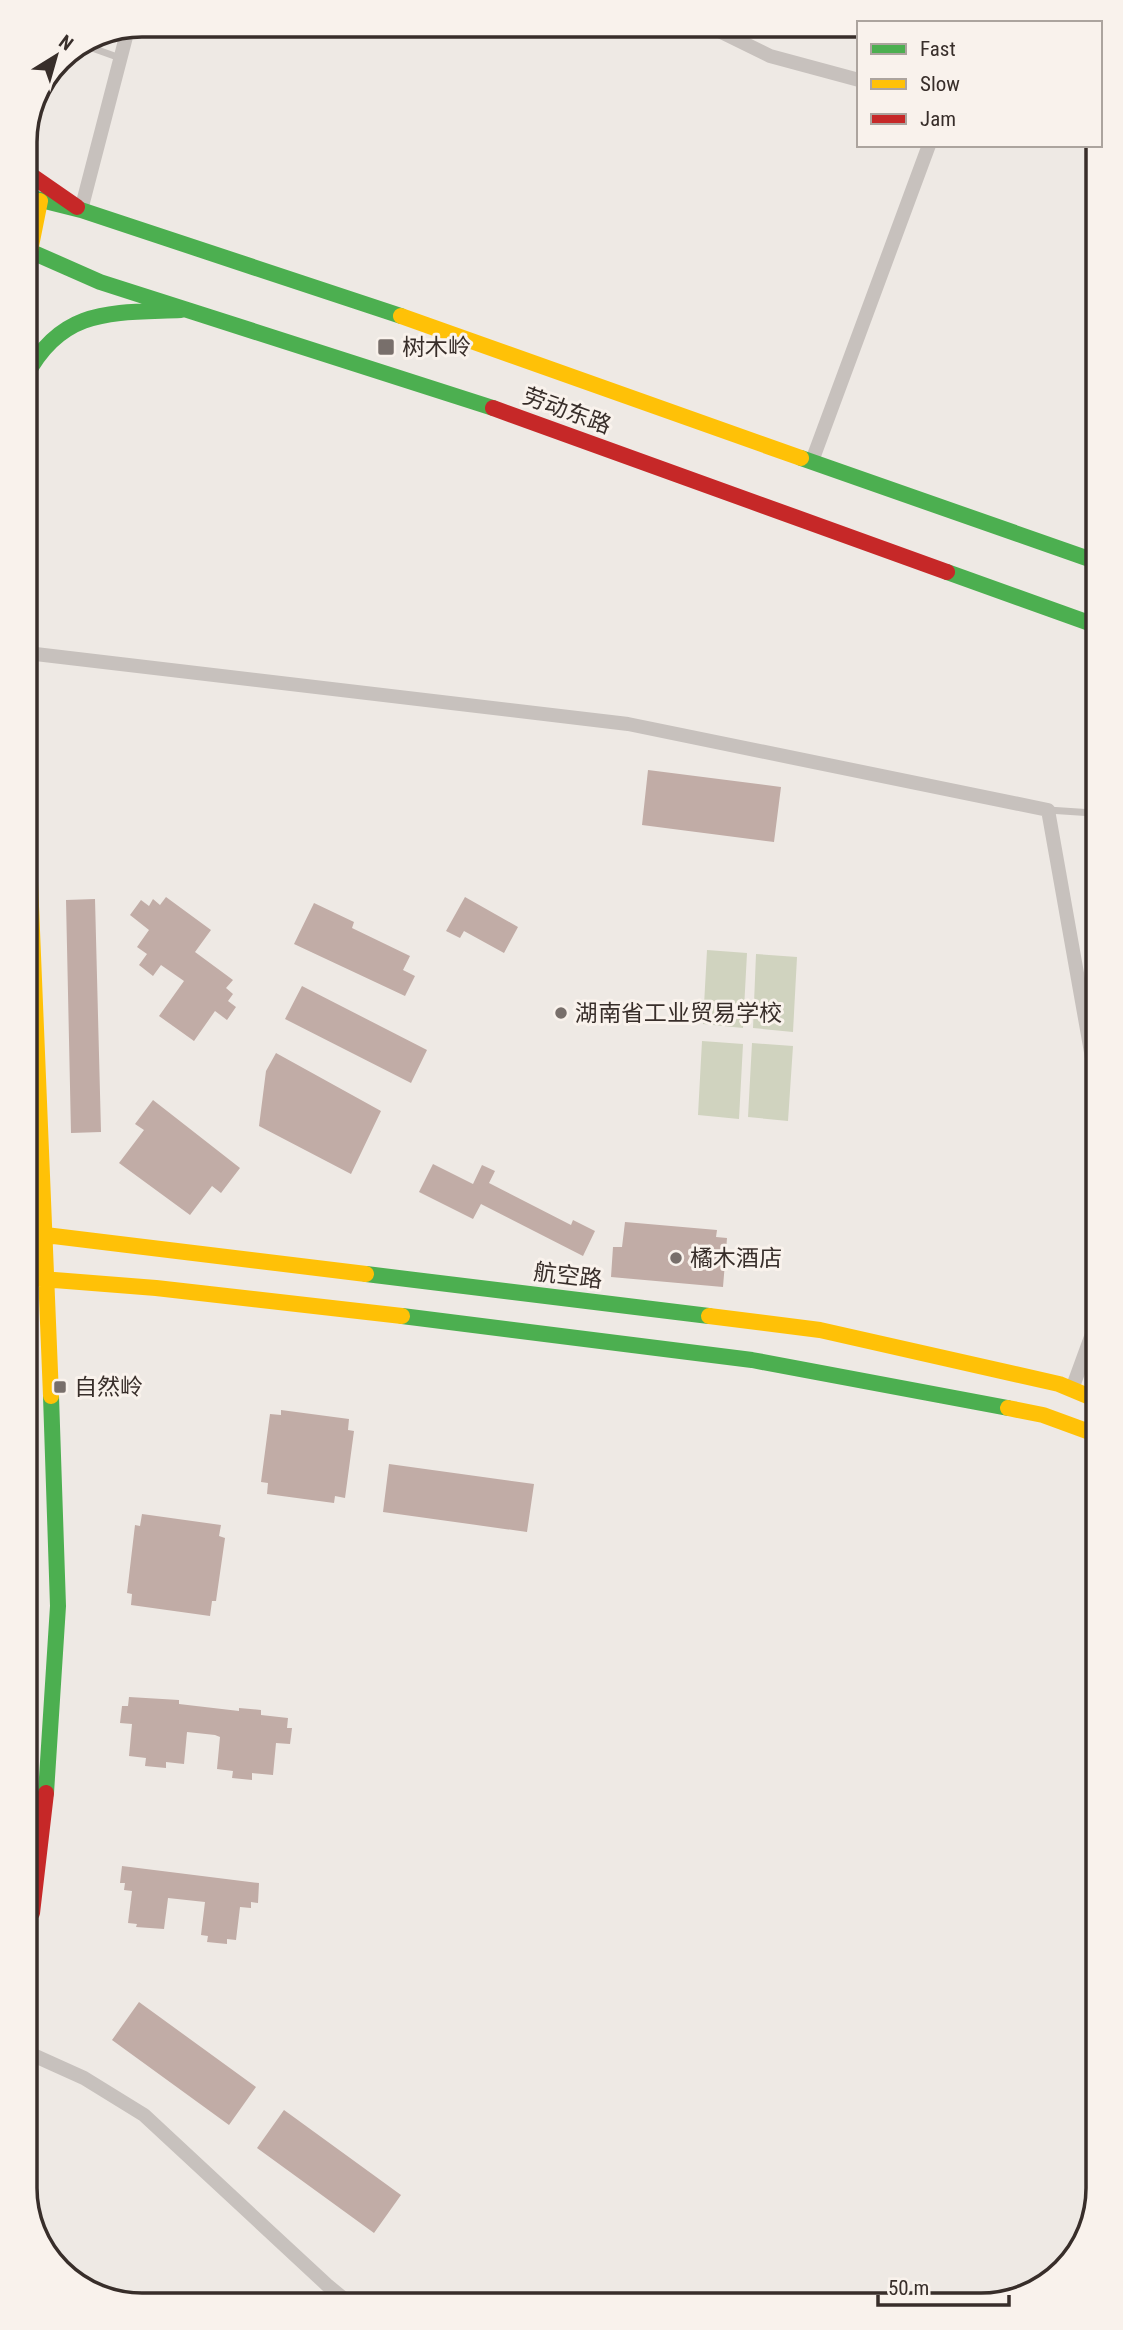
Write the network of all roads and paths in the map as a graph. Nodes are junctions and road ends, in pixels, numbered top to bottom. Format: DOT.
graph roads {
  1 [pos="731,37"];
  2 [pos="125,39"];
  3 [pos="94,49"];
  4 [pos="120,58"];
  5 [pos="857,79"];
  6 [pos="928,147"];
  7 [pos="37,179"];
  8 [pos="37,199"];
  9 [pos="81,210"];
  10 [pos="37,254"];
  11 [pos="186,310"];
  12 [pos="37,358"];
  13 [pos="812,461"];
  14 [pos="1086,558"];
  15 [pos="1086,622"];
  16 [pos="37,654"];
  17 [pos="1048,810"];
  18 [pos="1086,813"];
  19 [pos="1086,1024"];
  20 [pos="37,1033"];
  21 [pos="37,1234"];
  22 [pos="46,1236"];
  23 [pos="37,1279"];
  24 [pos="47,1280"];
  25 [pos="1086,1342"];
  26 [pos="1055,1397"];
  27 [pos="1086,1399"];
  28 [pos="1086,1426"];
  29 [pos="37,1870"];
  30 [pos="37,2057"];
  31 [pos="337,2293"];
  1 -- 5 [label="street"];
  2 -- 4 [label="street"];
  3 -- 4 [label="lane"];
  4 -- 9 [label="street"];
  6 -- 13 [label="street"];
  7 -- 9 [label="main road"];
  8 -- 9 [label="main road, 劳动东路"];
  9 -- 13 [label="main road, 劳动东路"];
  10 -- 11 [label="main road, 劳动东路"];
  11 -- 12 [label="main road"];
  11 -- 15 [label="main road, 劳动东路"];
  13 -- 14 [label="main road, 劳动东路"];
  16 -- 17 [label="street"];
  17 -- 18 [label="lane"];
  17 -- 19 [label="street"];
  20 -- 22 [label="main road"];
  21 -- 22 [label="main road, 航空路"];
  22 -- 24 [label="main road"];
  22 -- 26 [label="main road, 航空路"];
  23 -- 24 [label="main road, 航空路"];
  24 -- 26 [label="main road, 航空路"];
  24 -- 29 [label="main road"];
  25 -- 26 [label="street"];
  26 -- 27 [label="main road, 航空路"];
  26 -- 28 [label="main road, 航空路"];
  30 -- 31 [label="street"];
}
